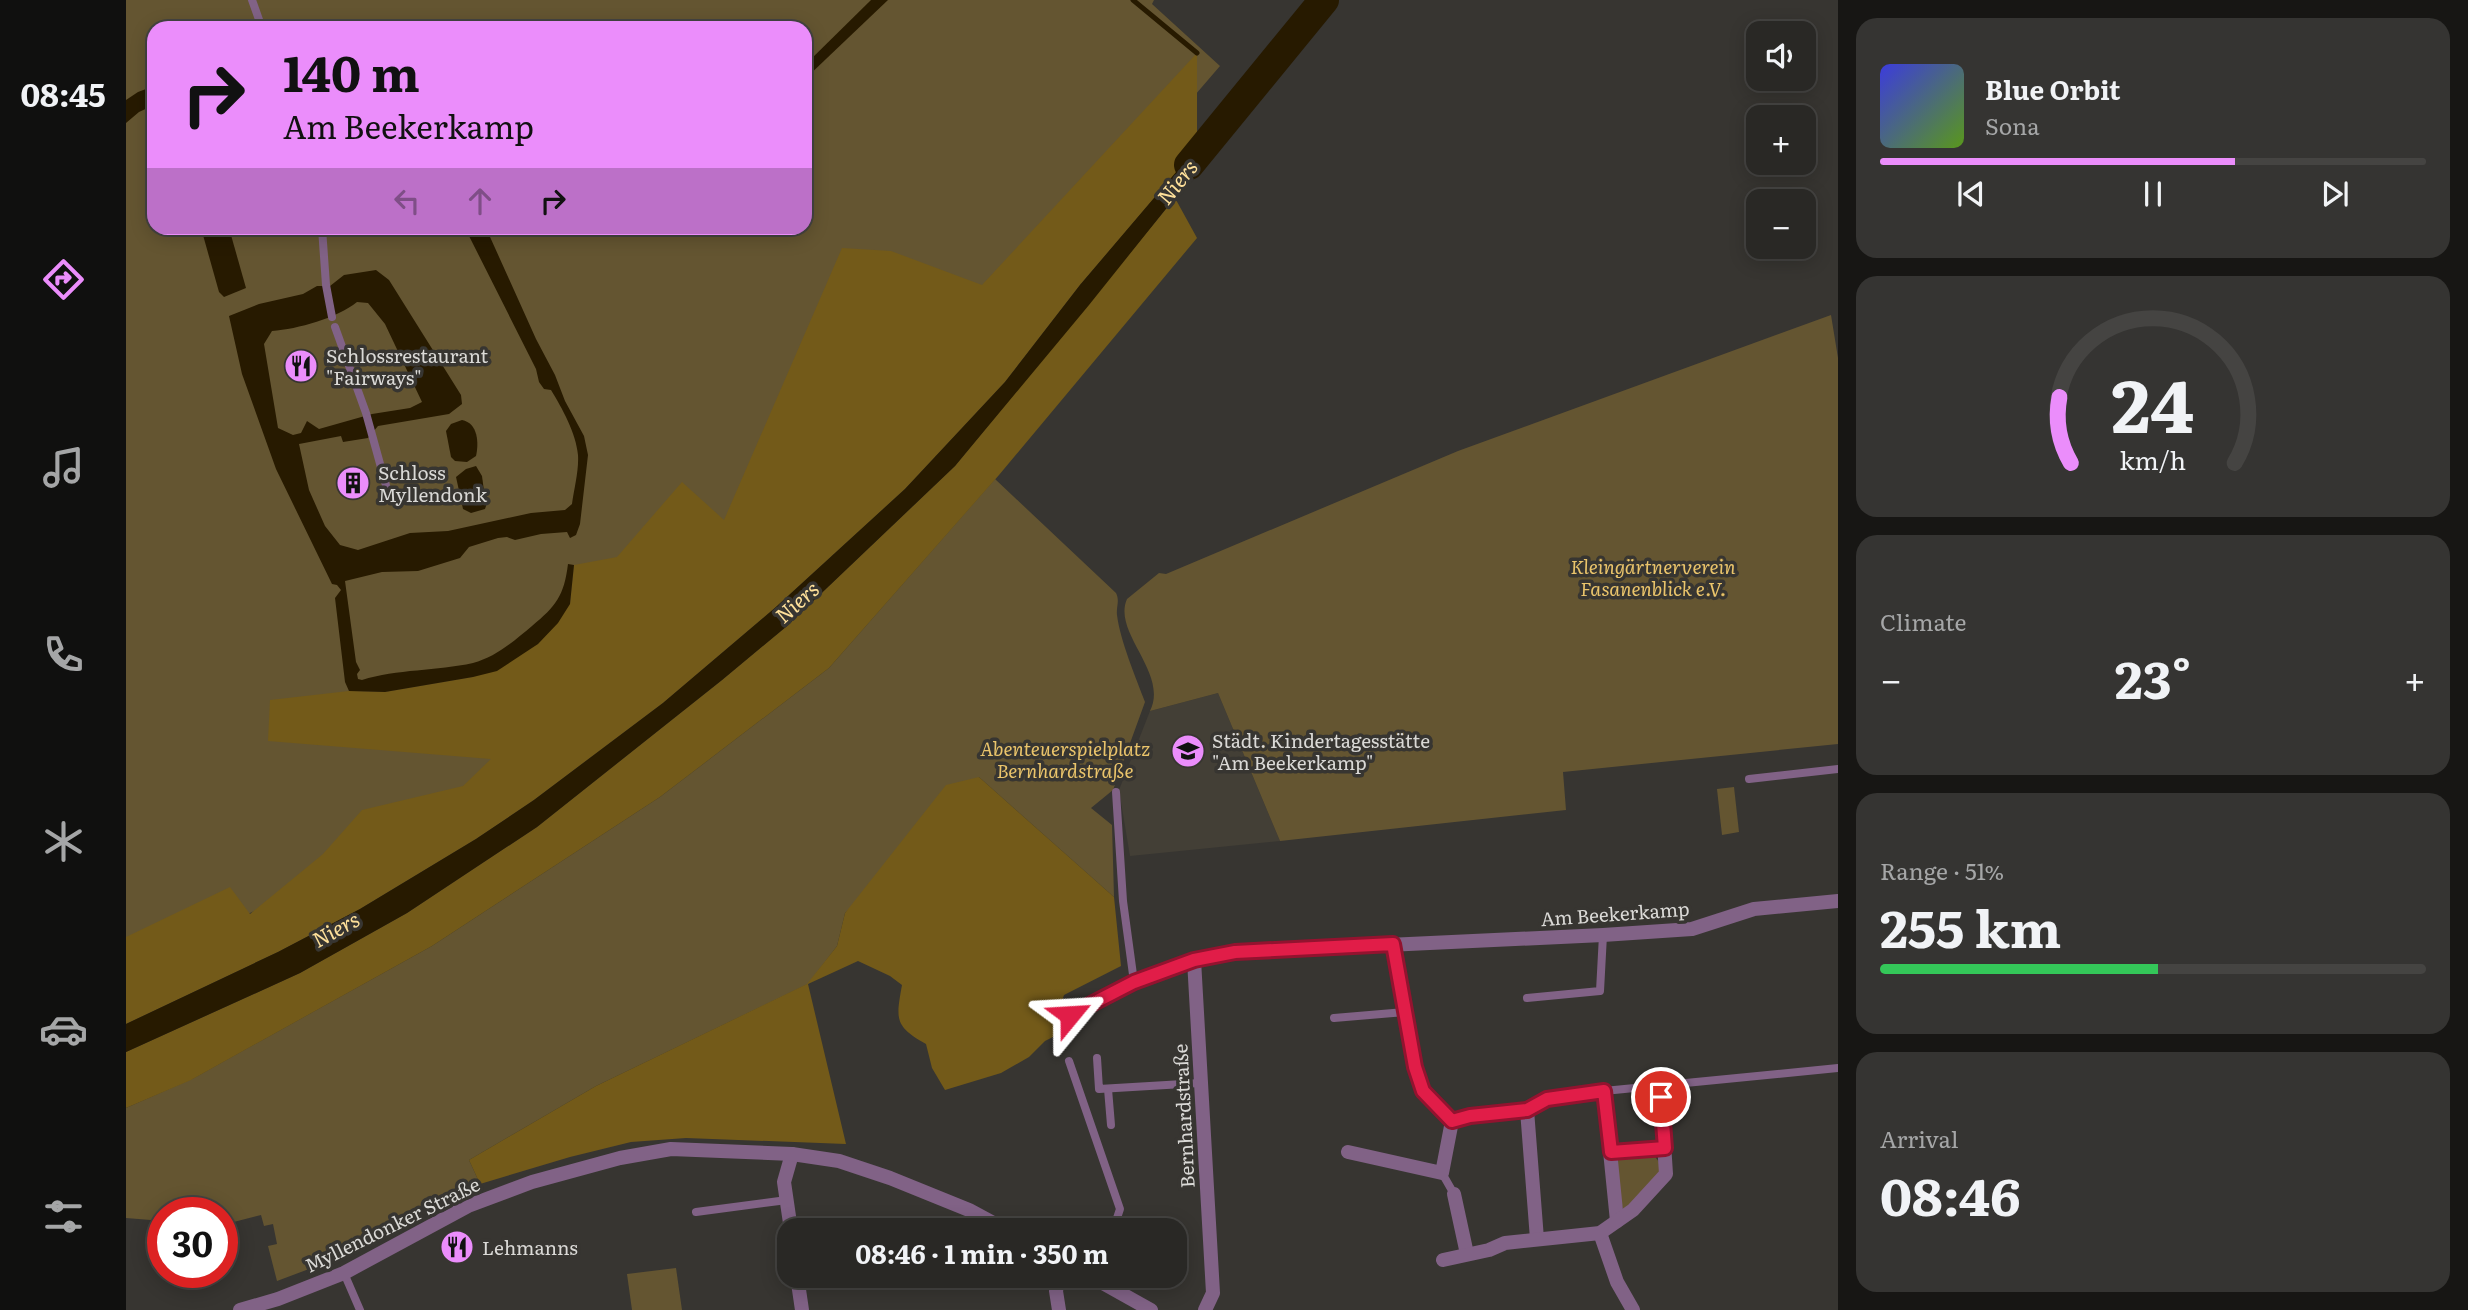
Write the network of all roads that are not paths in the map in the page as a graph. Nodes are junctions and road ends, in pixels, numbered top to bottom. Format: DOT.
graph roads {
  1 [pos="254,1"];
  2 [pos="260,21"];
  3 [pos="322,235"];
  4 [pos="332,317"];
  5 [pos="335,327"];
  6 [pos="387,489"];
  7 [pos="1838,769"];
  8 [pos="1749,779"];
  9 [pos="1116,792"];
  10 [pos="1838,901"];
  11 [pos="1603,935"];
  12 [pos="1393,944"];
  13 [pos="1194,960"];
  14 [pos="1134,982"];
  15 [pos="1527,998"];
  16 [pos="1405,1012"];
  17 [pos="1070,1015"];
  18 [pos="1334,1018"];
  19 [pos="1097,1058"];
  20 [pos="1069,1061"];
  21 [pos="1838,1068"];
  22 [pos="1200,1083"];
  23 [pos="1108,1088"];
  24 [pos="1604,1091"];
  25 [pos="1661,1097"];
  26 [pos="1527,1110"];
  27 [pos="1452,1121"];
  28 [pos="1111,1125"];
  29 [pos="1665,1148"];
  30 [pos="1348,1152"];
  31 [pos="1611,1152"];
  32 [pos="792,1154"];
  33 [pos="1442,1173"];
  34 [pos="1454,1194"];
  35 [pos="787,1200"];
  36 [pos="696,1212"];
  37 [pos="789,1218"];
  38 [pos="984,1218"];
  39 [pos="1118,1218"];
  40 [pos="1617,1221"];
  41 [pos="1600,1233"];
  42 [pos="1537,1239"];
  43 [pos="1466,1254"];
  44 [pos="1443,1260"];
  45 [pos="344,1273"];
  46 [pos="799,1288"];
  47 [pos="1057,1288"];
  48 [pos="1112,1288"];
  49 [pos="240,1310"];
  50 [pos="360,1310"];
  51 [pos="802,1310"];
  52 [pos="1059,1310"];
  53 [pos="1151,1310"];
  54 [pos="1205,1310"];
  55 [pos="1633,1310"];
  1 -- 2 [label="lane"];
  3 -- 4 [label="lane"];
  5 -- 6 [label="lane"];
  7 -- 8 [label="lane"];
  9 -- 14 [label="lane"];
  10 -- 11 [label="street, Am Beekerkamp"];
  11 -- 12 [label="street, Am Beekerkamp"];
  11 -- 15 [label="lane"];
  12 -- 13 [label="street, Am Beekerkamp"];
  12 -- 16 [label="street"];
  13 -- 14 [label="street, Am Beekerkamp"];
  13 -- 22 [label="street, Bernhardstraße"];
  14 -- 17 [label="street, Am Beekerkamp"];
  16 -- 18 [label="lane"];
  16 -- 27 [label="street"];
  19 -- 23 [label="lane"];
  20 -- 39 [label="lane"];
  21 -- 24 [label="lane"];
  22 -- 23 [label="lane"];
  22 -- 54 [label="street, Bernhardstraße"];
  23 -- 28 [label="lane"];
  24 -- 26 [label="lane"];
  24 -- 31 [label="street"];
  25 -- 29 [label="street"];
  26 -- 27 [label="lane"];
  26 -- 42 [label="street"];
  27 -- 33 [label="street"];
  29 -- 31 [label="street"];
  29 -- 40 [label="street"];
  30 -- 33 [label="street"];
  31 -- 40 [label="street"];
  32 -- 35 [label="street"];
  32 -- 38 [label="street, Myllendonker Straße"];
  32 -- 45 [label="street, Myllendonker Straße"];
  33 -- 34 [label="lane"];
  34 -- 43 [label="street"];
  35 -- 36 [label="lane"];
  35 -- 37 [label="street"];
  40 -- 41 [label="street"];
  41 -- 42 [label="street"];
  41 -- 55 [label="street"];
  42 -- 43 [label="street"];
  43 -- 44 [label="street"];
  45 -- 49 [label="street, Myllendonker Straße"];
  45 -- 50 [label="lane"];
  46 -- 51 [label="street"];
  47 -- 52 [label="street"];
  48 -- 53 [label="street"];
}
